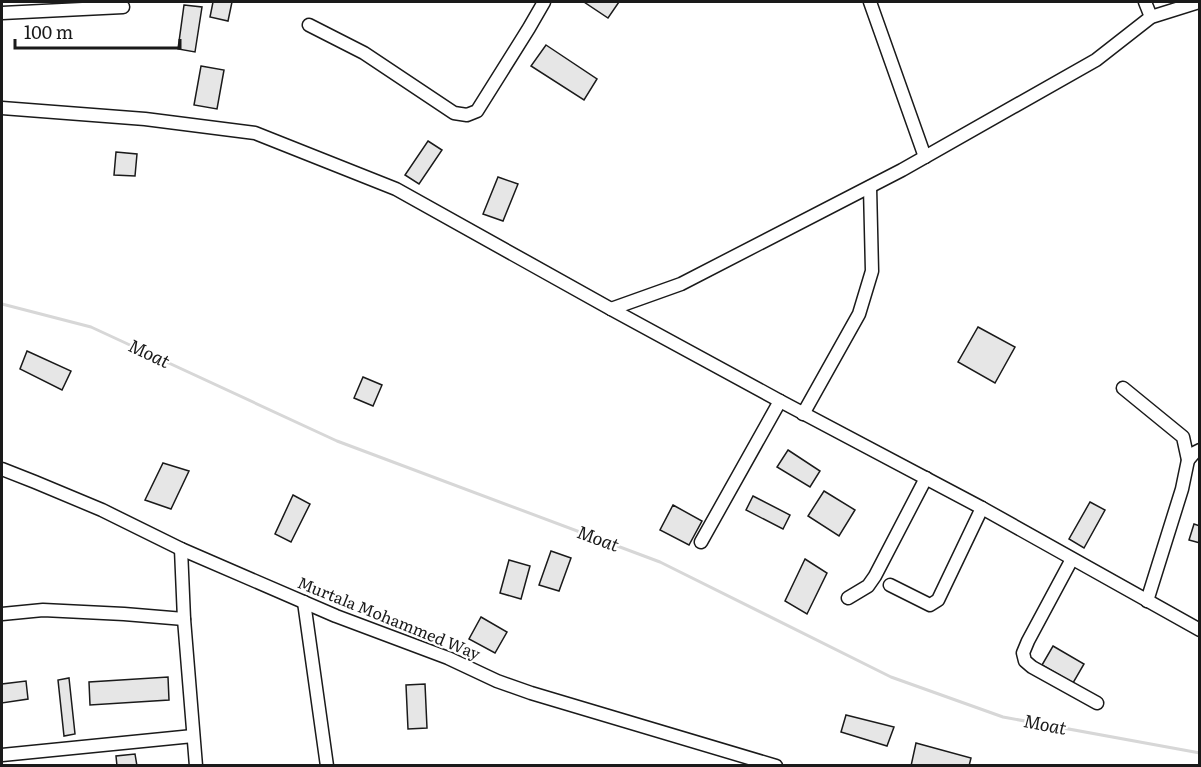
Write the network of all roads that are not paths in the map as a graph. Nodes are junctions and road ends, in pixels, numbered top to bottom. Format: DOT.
graph roads {
  1 [pos="544,2"];
  2 [pos="870,2"];
  3 [pos="1145,2"];
  4 [pos="1199,2"];
  5 [pos="123,7"];
  6 [pos="2,13"];
  7 [pos="1151,16"];
  8 [pos="309,25"];
  9 [pos="2,108"];
  10 [pos="926,157"];
  11 [pos="870,187"];
  12 [pos="611,309"];
  13 [pos="1123,388"];
  14 [pos="780,401"];
  15 [pos="803,414"];
  16 [pos="1200,450"];
  17 [pos="1188,460"];
  18 [pos="2,469"];
  19 [pos="926,478"];
  20 [pos="982,507"];
  21 [pos="701,542"];
  22 [pos="182,549"];
  23 [pos="1072,559"];
  24 [pos="890,585"];
  25 [pos="848,598"];
  26 [pos="1147,601"];
  27 [pos="304,602"];
  28 [pos="2,614"];
  29 [pos="184,619"];
  30 [pos="1200,630"];
  31 [pos="1097,703"];
  32 [pos="193,736"];
  33 [pos="2,755"];
  34 [pos="768,764"];
  35 [pos="196,765"];
  36 [pos="327,765"];
  1 -- 8 [label="street"];
  2 -- 10 [label="street"];
  3 -- 7 [label="street"];
  4 -- 7 [label="street"];
  5 -- 6 [label="street"];
  7 -- 10 [label="street"];
  9 -- 12 [label="street"];
  10 -- 11 [label="street"];
  11 -- 12 [label="street"];
  11 -- 15 [label="street"];
  12 -- 14 [label="street"];
  13 -- 17 [label="street"];
  14 -- 15 [label="street"];
  14 -- 21 [label="street"];
  15 -- 19 [label="street"];
  16 -- 17 [label="street"];
  17 -- 26 [label="street"];
  18 -- 22 [label="street, Murtala Mohammed Way"];
  19 -- 20 [label="street"];
  19 -- 25 [label="street"];
  20 -- 23 [label="street"];
  20 -- 24 [label="street"];
  22 -- 27 [label="street, Murtala Mohammed Way"];
  22 -- 29 [label="street"];
  23 -- 26 [label="street"];
  23 -- 31 [label="street"];
  26 -- 30 [label="street"];
  27 -- 34 [label="street, Murtala Mohammed Way"];
  27 -- 36 [label="street"];
  28 -- 29 [label="street"];
  29 -- 32 [label="street"];
  32 -- 33 [label="street"];
  32 -- 35 [label="street"];
}
